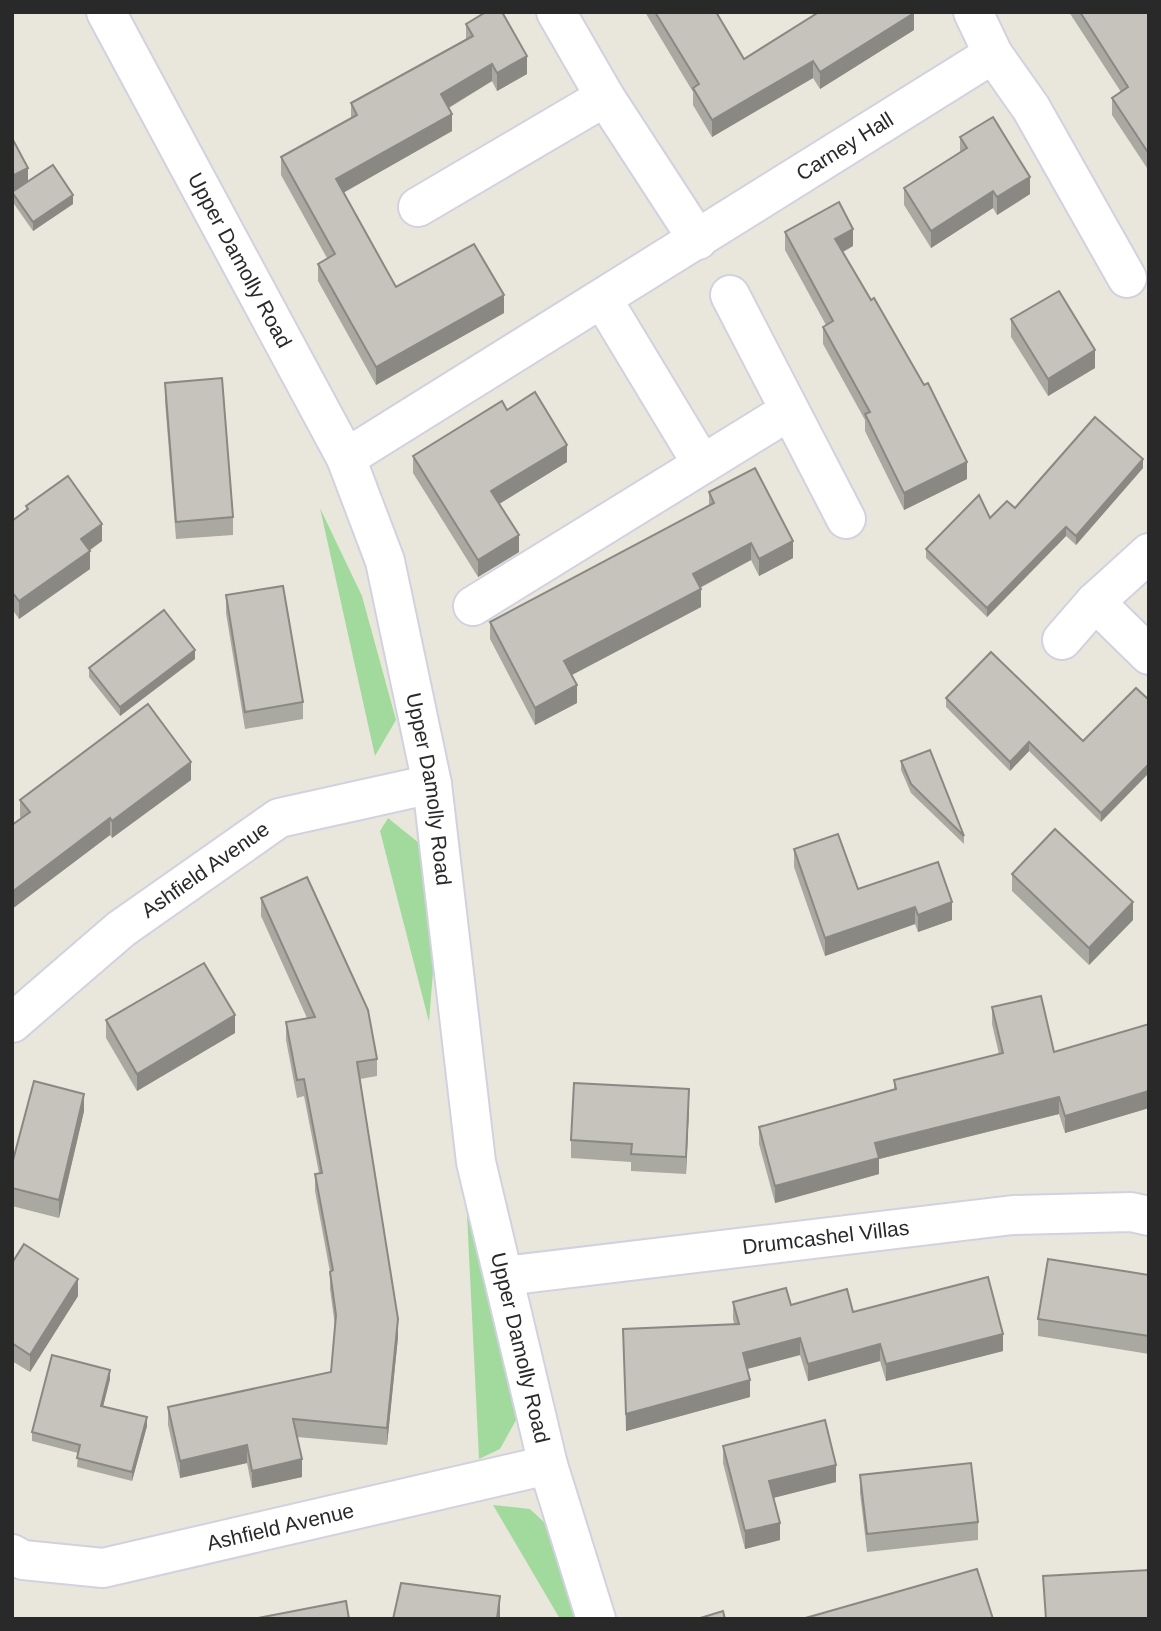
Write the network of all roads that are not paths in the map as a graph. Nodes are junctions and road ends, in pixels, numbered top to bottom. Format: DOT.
graph roads {
  1 [pos="106,12"];
  2 [pos="556,12"];
  3 [pos="973,12"];
  4 [pos="993,54"];
  5 [pos="605,97"];
  6 [pos="418,207"];
  7 [pos="698,240"];
  8 [pos="1127,278"];
  9 [pos="730,295"];
  10 [pos="603,300"];
  11 [pos="789,411"];
  12 [pos="346,458"];
  13 [pos="702,464"];
  14 [pos="846,519"];
  15 [pos="1149,553"];
  16 [pos="1095,602"];
  17 [pos="473,606"];
  18 [pos="1062,640"];
  19 [pos="1149,655"];
  20 [pos="432,784"];
  21 [pos="12,1023"];
  22 [pos="1149,1216"];
  23 [pos="503,1276"];
  24 [pos="548,1465"];
  25 [pos="12,1554"];
  26 [pos="596,1619"];
  1 -- 12 [label="street, Upper Damolly Road"];
  2 -- 5 [label="street"];
  3 -- 4 [label="street"];
  4 -- 7 [label="street, Carney Hall"];
  4 -- 8 [label="street"];
  5 -- 6 [label="street"];
  5 -- 7 [label="street"];
  7 -- 10 [label="street, Carney Hall"];
  9 -- 11 [label="street"];
  10 -- 12 [label="street, Carney Hall"];
  10 -- 13 [label="street"];
  11 -- 13 [label="street"];
  11 -- 14 [label="street"];
  12 -- 20 [label="street, Upper Damolly Road"];
  13 -- 17 [label="street"];
  15 -- 16 [label="street"];
  16 -- 18 [label="street"];
  16 -- 19 [label="street"];
  20 -- 21 [label="street, Ashfield Avenue"];
  20 -- 23 [label="street, Upper Damolly Road"];
  22 -- 23 [label="street, Drumcashel Villas"];
  23 -- 24 [label="street, Upper Damolly Road"];
  24 -- 25 [label="street, Ashfield Avenue"];
  24 -- 26 [label="street, Upper Damolly Road"];
}
